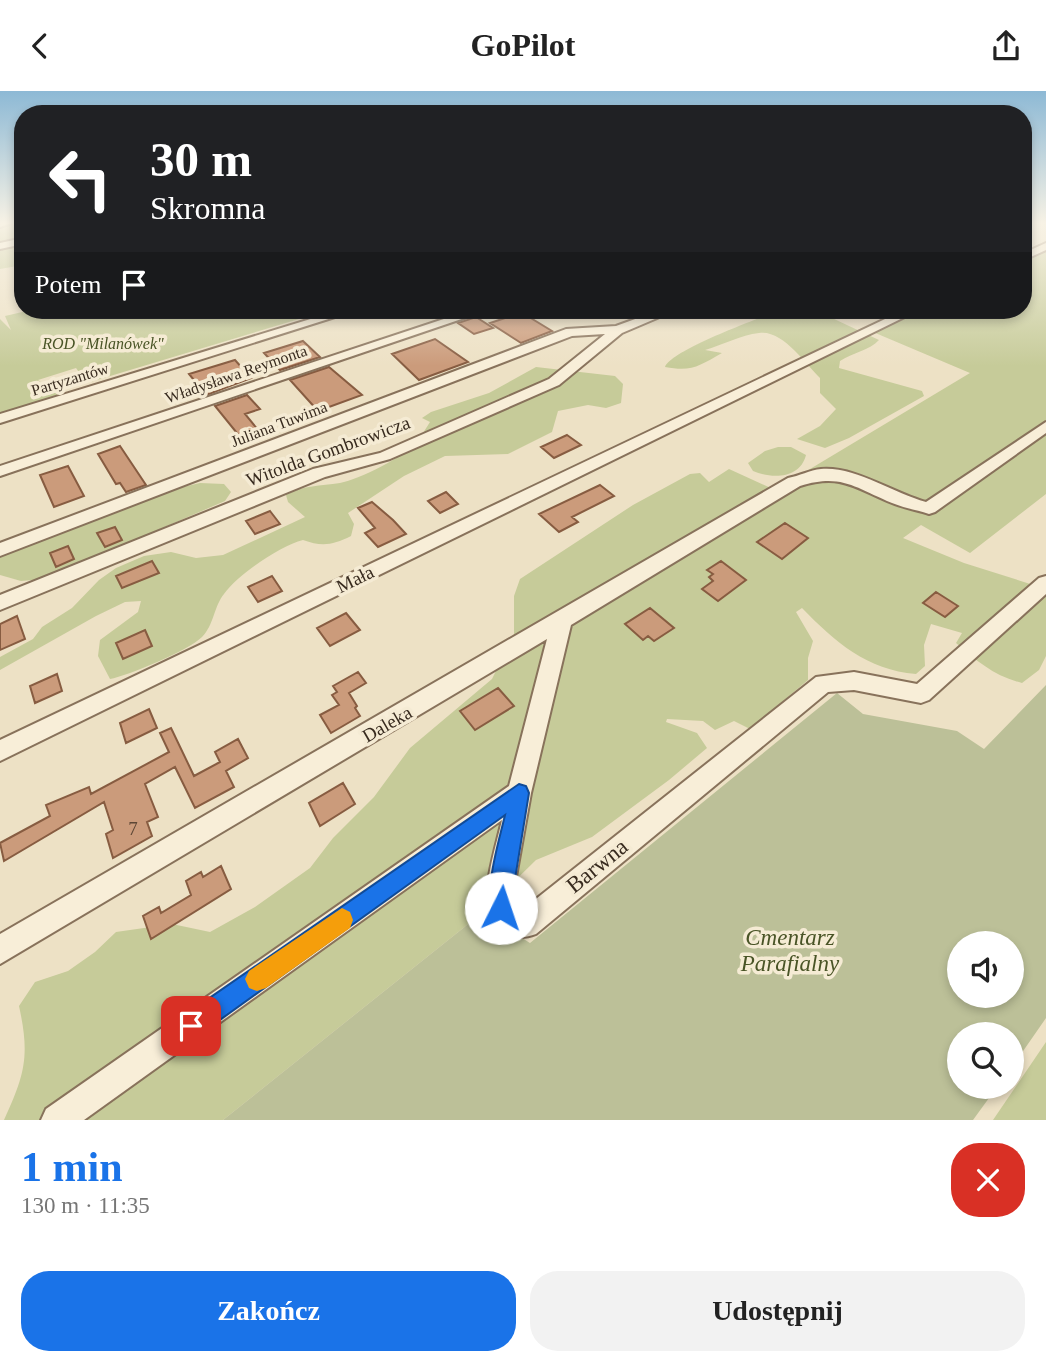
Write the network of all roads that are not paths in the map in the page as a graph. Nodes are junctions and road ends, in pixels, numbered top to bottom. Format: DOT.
graph roads {
  1 [pos="322,319"];
  2 [pos="455,319"];
  3 [pos="647,319"];
  4 [pos="894,319"];
  5 [pos="618,330"];
  6 [pos="0,419"];
  7 [pos="1046,426"];
  8 [pos="0,471"];
  9 [pos="0,550"];
  10 [pos="1046,583"];
  11 [pos="0,603"];
  12 [pos="562,621"];
  13 [pos="0,751"];
  14 [pos="519,793"];
  15 [pos="0,950"];
  16 [pos="57,1120"];
  1 -- 6 [label="street, Partyzantów"];
  2 -- 8 [label="street, Władysława Reymonta"];
  3 -- 5 [label="street"];
  4 -- 13 [label="street, Mała"];
  5 -- 9 [label="street, Juliana Tuwima"];
  5 -- 11 [label="street, Witolda Gombrowicza"];
  7 -- 12 [label="street, Daleka"];
  10 -- 14 [label="street, Barwna"];
  12 -- 14 [label="street, Barwna"];
  12 -- 15 [label="street, Daleka"];
  14 -- 16 [label="street"];
}
